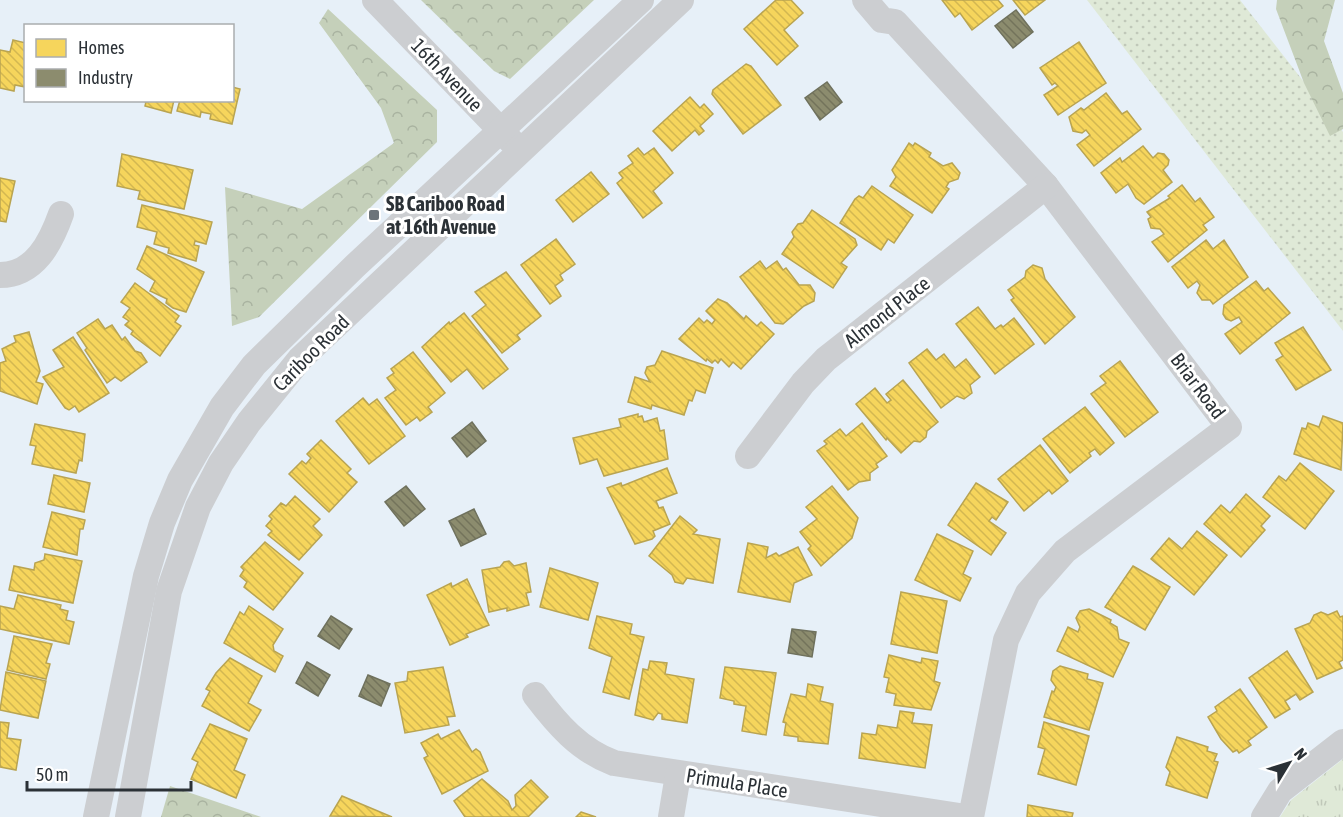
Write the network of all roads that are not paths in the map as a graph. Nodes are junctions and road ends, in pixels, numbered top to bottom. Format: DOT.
graph roads {
  1 [pos="375,0"];
  2 [pos="641,0"];
  3 [pos="681,0"];
  4 [pos="865,0"];
  5 [pos="892,11"];
  6 [pos="500,131"];
  7 [pos="520,150"];
  8 [pos="1046,186"];
  9 [pos="61,214"];
  10 [pos="0,275"];
  11 [pos="748,456"];
  12 [pos="535,695"];
  13 [pos="1343,742"];
  14 [pos="678,775"];
  15 [pos="96,817"];
  16 [pos="129,817"];
  17 [pos="671,817"];
  18 [pos="966,817"];
  19 [pos="971,817"];
  20 [pos="1264,817"];
  1 -- 6 [label="street, 16th Avenue"];
  2 -- 6 [label="street, Cariboo Road"];
  3 -- 7 [label="street, Cariboo Road"];
  4 -- 5 [label="street, Briar Road"];
  5 -- 8 [label="street, Briar Road"];
  6 -- 7 [label="street, 16th Avenue"];
  6 -- 15 [label="street, Cariboo Road"];
  7 -- 16 [label="street, Cariboo Road"];
  8 -- 11 [label="street, Almond Place"];
  8 -- 19 [label="street, Briar Road"];
  9 -- 10 [label="street"];
  12 -- 14 [label="street, Primula Place"];
  13 -- 20 [label="street"];
  14 -- 17 [label="street"];
  14 -- 18 [label="street, Primula Place"];
}
